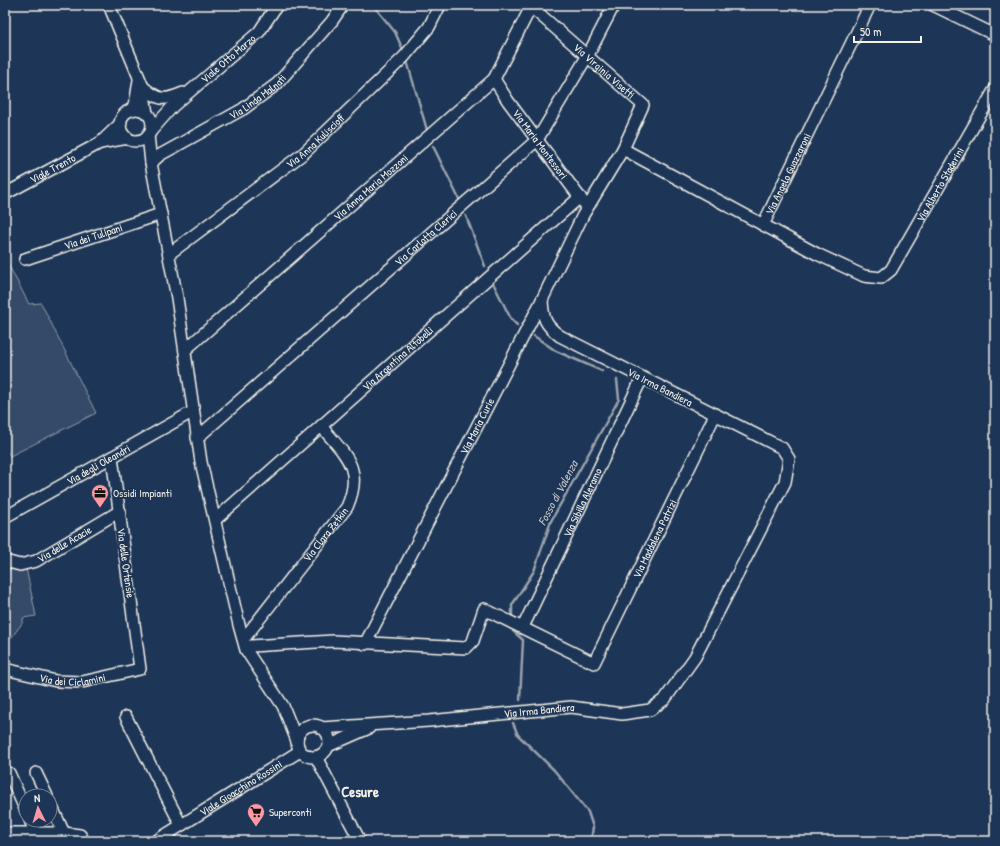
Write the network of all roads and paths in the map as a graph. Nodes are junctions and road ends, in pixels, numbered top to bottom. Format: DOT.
graph roads {
  1 [pos="109,5"];
  2 [pos="277,5"];
  3 [pos="344,5"];
  4 [pos="440,5"];
  5 [pos="614,5"];
  6 [pos="870,5"];
  7 [pos="933,5"];
  8 [pos="531,6"];
  9 [pos="995,35"];
  10 [pos="588,55"];
  11 [pos="139,75"];
  12 [pos="494,79"];
  13 [pos="143,87"];
  14 [pos="195,87"];
  15 [pos="995,89"];
  16 [pos="173,106"];
  17 [pos="132,110"];
  18 [pos="148,114"];
  19 [pos="121,123"];
  20 [pos="149,133"];
  21 [pos="130,139"];
  22 [pos="537,140"];
  23 [pos="100,143"];
  24 [pos="623,149"];
  25 [pos="151,160"];
  26 [pos="5,194"];
  27 [pos="580,197"];
  28 [pos="588,208"];
  29 [pos="161,214"];
  30 [pos="763,224"];
  31 [pos="169,254"];
  32 [pos="25,259"];
  33 [pos="881,278"];
  34 [pos="542,300"];
  35 [pos="185,350"];
  36 [pos="642,378"];
  37 [pos="192,412"];
  38 [pos="715,415"];
  39 [pos="321,426"];
  40 [pos="197,438"];
  41 [pos="112,457"];
  42 [pos="120,511"];
  43 [pos="5,517"];
  44 [pos="215,520"];
  45 [pos="5,561"];
  46 [pos="239,625"];
  47 [pos="523,627"];
  48 [pos="246,636"];
  49 [pos="365,644"];
  50 [pos="251,646"];
  51 [pos="5,669"];
  52 [pos="140,669"];
  53 [pos="260,669"];
  54 [pos="283,706"];
  55 [pos="126,717"];
  56 [pos="375,725"];
  57 [pos="309,726"];
  58 [pos="321,728"];
  59 [pos="298,746"];
  60 [pos="328,746"];
  61 [pos="316,756"];
  62 [pos="9,773"];
  63 [pos="36,773"];
  64 [pos="43,788"];
  65 [pos="18,793"];
  66 [pos="58,820"];
  67 [pos="181,825"];
  68 [pos="33,828"];
  69 [pos="35,832"];
  70 [pos="5,833"];
  71 [pos="64,833"];
  72 [pos="84,841"];
  73 [pos="156,841"];
  74 [pos="360,841"];
  1 -- 11 [label="street"];
  2 -- 14 [label="street, Viale Otto Marzo"];
  3 -- 25 [label="street, Via Linda Malnati"];
  4 -- 31 [label="street, Via Anna Kuliscioff"];
  5 -- 10 [label="street, Via Carlotta Clerici"];
  6 -- 30 [label="street, Via Angelo Guazzaroni"];
  7 -- 9 [label="street"];
  8 -- 10 [label="street, Via Virginia Visetti"];
  8 -- 12 [label="street, Via Anna Maria Mozzoni"];
  10 -- 22 [label="street, Via Carlotta Clerici"];
  10 -- 24 [label="street, Via Virginia Visetti"];
  11 -- 13 [label="street"];
  11 -- 17 [label="street"];
  12 -- 22 [label="street, Via Maria Montessori"];
  12 -- 35 [label="street, Via Anna Maria Mozzoni"];
  13 -- 14 [label="street"];
  13 -- 18 [label="street"];
  14 -- 16 [label="street, Viale Otto Marzo"];
  15 -- 33 [label="street, Via Alberto Staderini"];
  16 -- 18 [label="street, Viale Otto Marzo"];
  16 -- 20 [label="street, Viale Otto Marzo"];
  17 -- 18 [label="street"];
  17 -- 19 [label="street"];
  18 -- 20 [label="street"];
  19 -- 21 [label="street"];
  19 -- 23 [label="street, Viale Trento"];
  20 -- 21 [label="street"];
  20 -- 25 [label="street"];
  21 -- 23 [label="street, Viale Trento"];
  21 -- 25 [label="street"];
  22 -- 27 [label="street, Via Maria Montessori"];
  22 -- 40 [label="street, Via Carlotta Clerici"];
  23 -- 26 [label="street, Viale Trento"];
  24 -- 28 [label="street, Via Virginia Visetti"];
  24 -- 30 [label="street"];
  25 -- 29 [label="street"];
  27 -- 28 [label="street, Via Maria Montessori"];
  27 -- 39 [label="street, Via Argentina Altobelli"];
  28 -- 34 [label="street, Via Maria Curie"];
  29 -- 31 [label="street"];
  29 -- 32 [label="street, Via dei Tulipani"];
  30 -- 33 [label="street, Via Angelo Guazzaroni"];
  31 -- 35 [label="street"];
  34 -- 36 [label="street, Via Irma Bandiera"];
  34 -- 49 [label="street, Via Maria Curie"];
  35 -- 37 [label="street"];
  36 -- 38 [label="street, Via Irma Bandiera"];
  36 -- 47 [label="street, Via Sibilla Aleramo"];
  37 -- 40 [label="street"];
  37 -- 41 [label="street, Via degli Oleandri"];
  38 -- 47 [label="street, Via Maddalena Patrizi"];
  38 -- 56 [label="street, Via Irma Bandiera"];
  39 -- 44 [label="street, Via Argentina Altobelli"];
  39 -- 48 [label="street, Via Clara Zetkin"];
  40 -- 44 [label="street"];
  41 -- 42 [label="street, Via delle Ortensie"];
  41 -- 43 [label="street, Via degli Oleandri"];
  42 -- 45 [label="street, Via delle Acacie"];
  42 -- 52 [label="street, Via delle Ortensie"];
  44 -- 46 [label="street"];
  46 -- 48 [label="street"];
  46 -- 53 [label="street"];
  47 -- 49 [label="street"];
  48 -- 50 [label="street"];
  49 -- 50 [label="street"];
  50 -- 53 [label="street"];
  51 -- 52 [label="street, Via dei Ciclamini"];
  53 -- 54 [label="street"];
  54 -- 57 [label="street"];
  54 -- 59 [label="street"];
  55 -- 67 [label="street"];
  56 -- 58 [label="street, Via Irma Bandiera"];
  56 -- 60 [label="street, Via Irma Bandiera"];
  57 -- 58 [label="street"];
  57 -- 59 [label="street"];
  58 -- 60 [label="street"];
  59 -- 61 [label="street"];
  59 -- 67 [label="street, Viale Gioacchino Rossini"];
  60 -- 61 [label="street"];
  61 -- 74 [label="street"];
  62 -- 65 [label="street"];
  63 -- 64 [label="street"];
  66 -- 71 [label="street"];
  67 -- 73 [label="street, Viale Gioacchino Rossini"];
  68 -- 69 [label="street"];
  69 -- 70 [label="street"];
  69 -- 71 [label="street"];
  71 -- 72 [label="street"];
}
